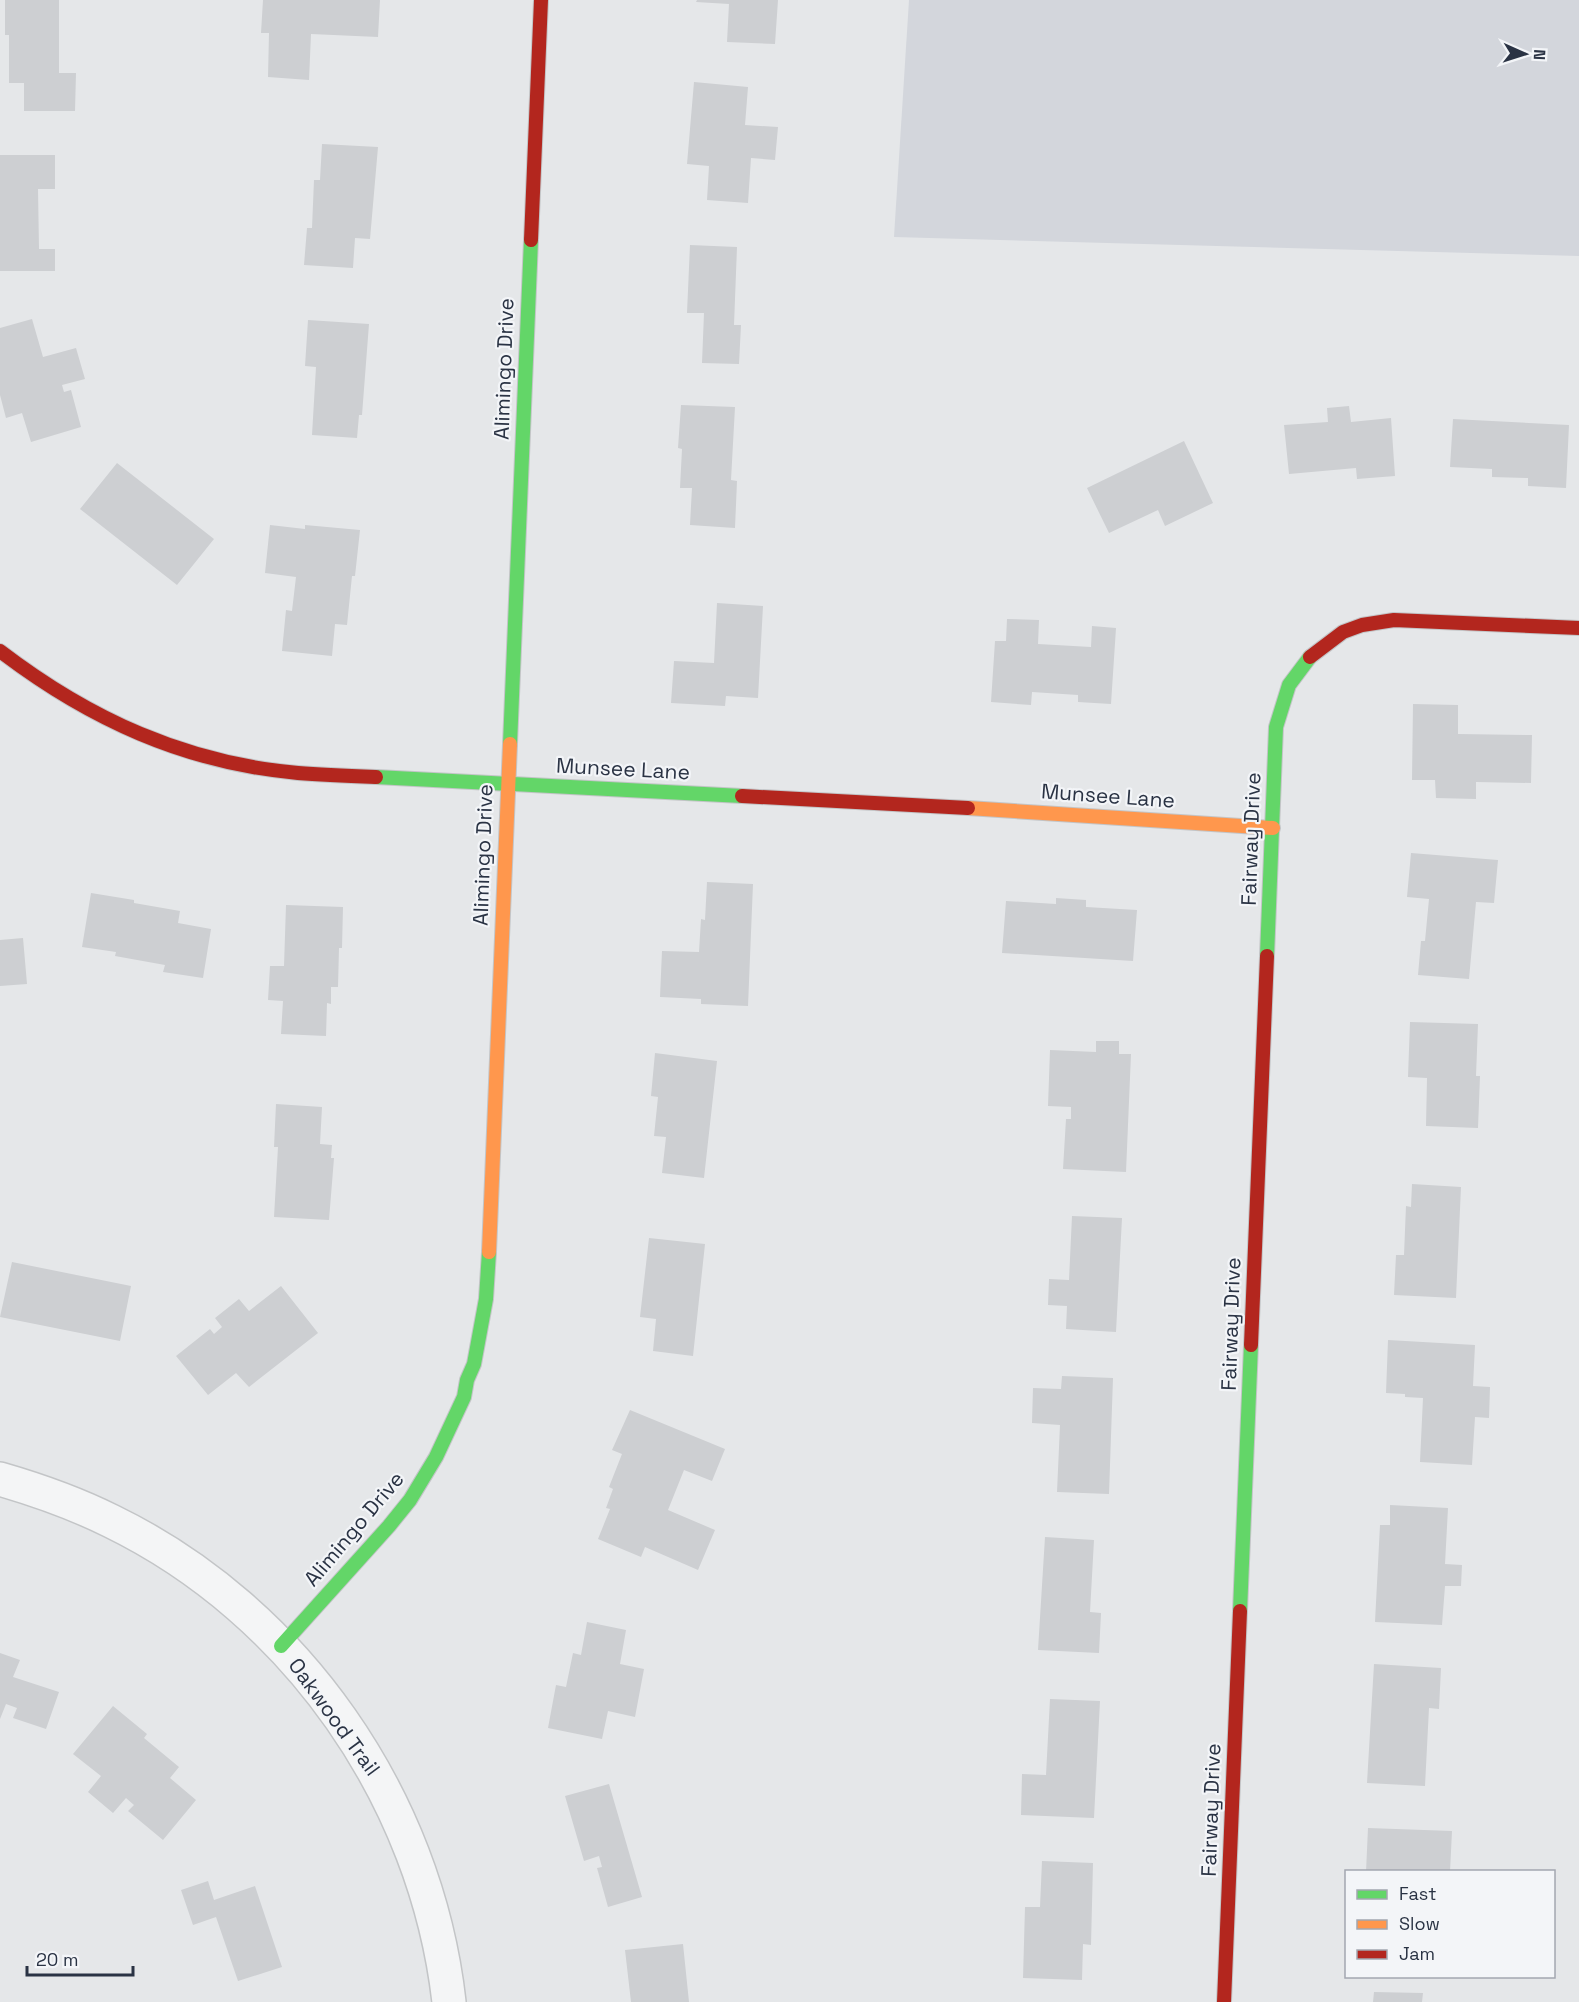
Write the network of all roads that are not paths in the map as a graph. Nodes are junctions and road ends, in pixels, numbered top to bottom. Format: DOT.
graph roads {
  1 [pos="541,0"];
  2 [pos="1579,628"];
  3 [pos="0,651"];
  4 [pos="507,784"];
  5 [pos="1272,828"];
  6 [pos="0,1479"];
  7 [pos="281,1646"];
  8 [pos="449,2002"];
  9 [pos="1224,2002"];
  1 -- 4 [label="street, Alimingo Drive"];
  2 -- 5 [label="street, Fairway Drive"];
  3 -- 4 [label="street, Munsee Lane"];
  4 -- 5 [label="street, Munsee Lane"];
  4 -- 7 [label="street, Alimingo Drive"];
  5 -- 9 [label="street, Fairway Drive"];
  6 -- 7 [label="street, Oakwood Trail"];
  7 -- 8 [label="street, Oakwood Trail"];
}
